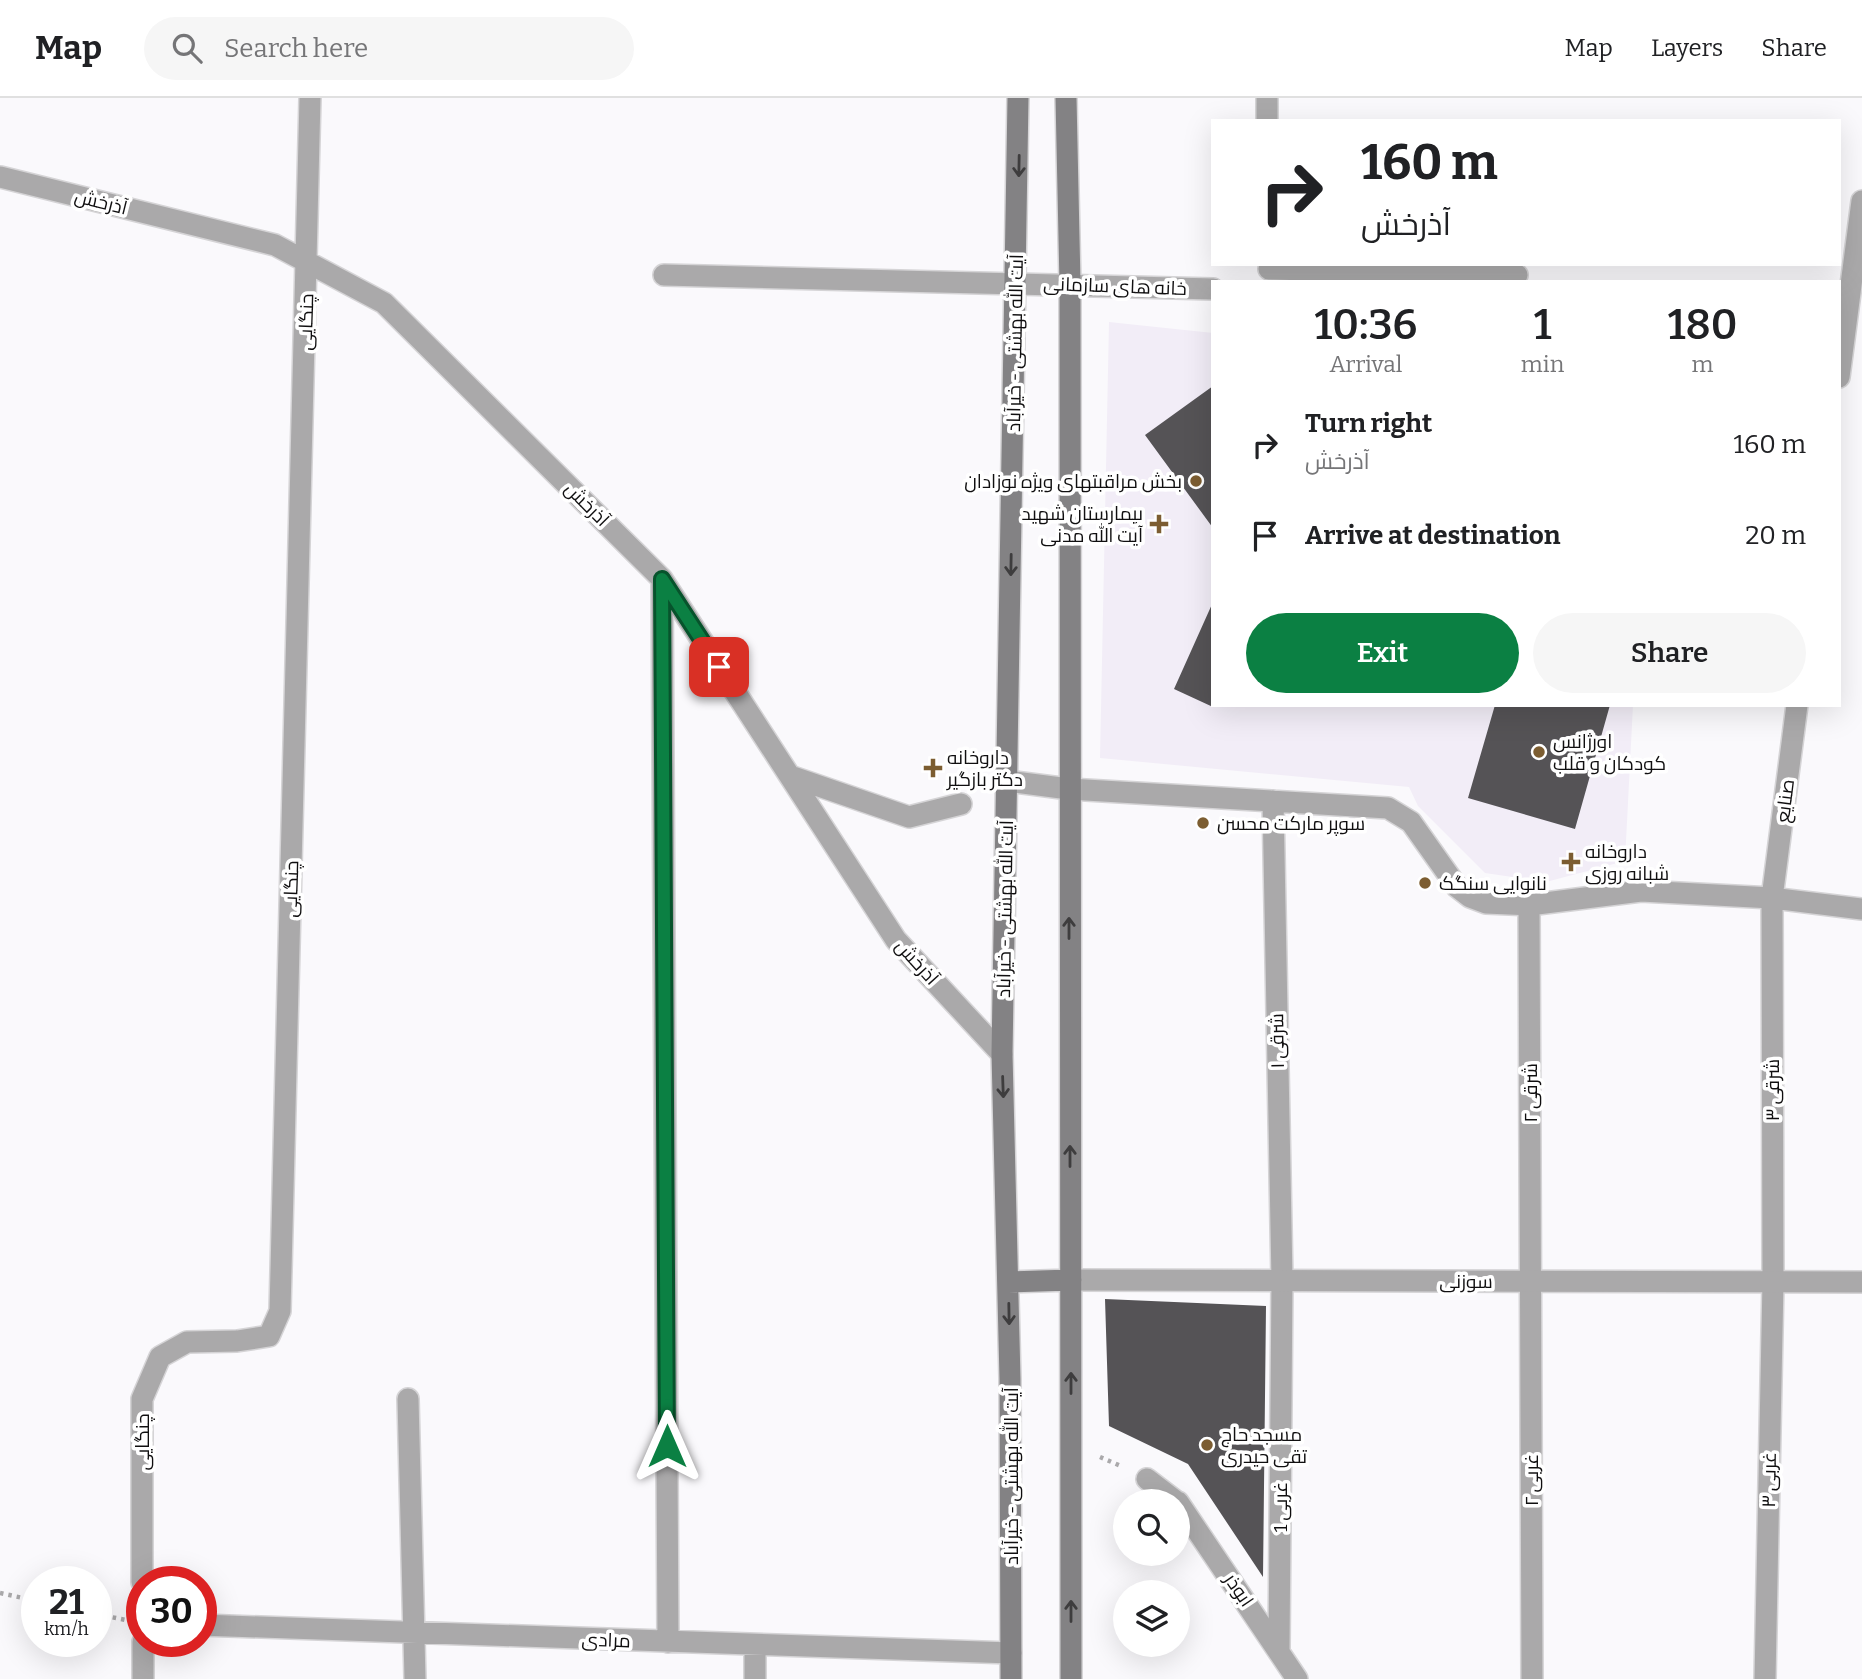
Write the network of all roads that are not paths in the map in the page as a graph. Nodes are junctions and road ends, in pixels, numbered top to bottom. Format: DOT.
graph roads {
  1 [pos="310,98"];
  2 [pos="1018,98"];
  3 [pos="1066,98"];
  4 [pos="1266,98"];
  5 [pos="1267,119"];
  6 [pos="0,177"];
  7 [pos="1862,201"];
  8 [pos="307,263"];
  9 [pos="1269,272"];
  10 [pos="1517,274"];
  11 [pos="664,275"];
  12 [pos="1017,283"];
  13 [pos="1070,284"];
  14 [pos="1211,289"];
  15 [pos="1841,362"];
  16 [pos="662,579"];
  17 [pos="1797,707"];
  18 [pos="790,776"];
  19 [pos="1007,781"];
  20 [pos="1069,789"];
  21 [pos="1273,801"];
  22 [pos="961,804"];
  23 [pos="1772,898"];
  24 [pos="1529,905"];
  25 [pos="1862,909"];
  26 [pos="1002,1054"];
  27 [pos="1070,1280"];
  28 [pos="1282,1280"];
  29 [pos="1531,1281"];
  30 [pos="1008,1282"];
  31 [pos="1773,1282"];
  32 [pos="1862,1282"];
  33 [pos="408,1399"];
  34 [pos="1147,1479"];
  35 [pos="1160,1489"];
  36 [pos="1190,1521"];
  37 [pos="142,1566"];
  38 [pos="217,1626"];
  39 [pos="414,1633"];
  40 [pos="668,1642"];
  41 [pos="755,1644"];
  42 [pos="1279,1649"];
  43 [pos="1011,1653"];
  44 [pos="143,1657"];
  45 [pos="143,1679"];
  46 [pos="415,1679"];
  47 [pos="755,1679"];
  48 [pos="1011,1679"];
  49 [pos="1070,1679"];
  50 [pos="1297,1679"];
  51 [pos="1532,1679"];
  52 [pos="1765,1679"];
  1 -- 8 [label="street, چنگایی"];
  2 -- 12 [label="main road, آیت الله بهشتی - خیرآباد, one-way"];
  3 -- 13 [label="main road"];
  4 -- 5 [label="street"];
  6 -- 8 [label="street, آذرخش"];
  7 -- 15 [label="street"];
  8 -- 16 [label="street, آذرخش"];
  8 -- 37 [label="street, چنگایی"];
  9 -- 10 [label="street"];
  11 -- 12 [label="street, خانه های سازمانی"];
  12 -- 13 [label="street, خانه های سازمانی"];
  12 -- 19 [label="main road, آیت الله بهشتی - خیرآباد, one-way"];
  13 -- 14 [label="street, خانه های سازمانی"];
  13 -- 20 [label="main road"];
  16 -- 18 [label="street, آذرخش"];
  16 -- 40 [label="street"];
  17 -- 23 [label="street, صنایع"];
  18 -- 22 [label="street"];
  18 -- 26 [label="street, آذرخش"];
  19 -- 20 [label="street"];
  19 -- 26 [label="main road, آیت الله بهشتی - خیرآباد"];
  20 -- 21 [label="street"];
  27 -- 20 [label="main road, one-way"];
  21 -- 24 [label="street"];
  21 -- 28 [label="street, شرقی ۱"];
  23 -- 24 [label="street"];
  23 -- 25 [label="street"];
  23 -- 31 [label="street, شرقی ۳"];
  24 -- 29 [label="street, شرقی ۲"];
  26 -- 30 [label="main road, آیت الله بهشتی - خیرآباد, one-way"];
  27 -- 28 [label="street, سوزنی"];
  27 -- 30 [label="main road"];
  49 -- 27 [label="main road, one-way"];
  28 -- 29 [label="street, سوزنی"];
  28 -- 42 [label="street, غربی 1"];
  29 -- 31 [label="street, سوزنی"];
  29 -- 51 [label="street, غربی ۲"];
  30 -- 43 [label="main road, آیت الله بهشتی - خیرآباد, one-way"];
  31 -- 32 [label="street, سوزنی"];
  31 -- 52 [label="street, غربی ۳"];
  33 -- 39 [label="street"];
  34 -- 35 [label="street, ابوذر"];
  36 -- 42 [label="street, ابوذر"];
  38 -- 39 [label="street, مرادی"];
  39 -- 40 [label="street, مرادی"];
  39 -- 46 [label="street"];
  40 -- 41 [label="street, مرادی"];
  41 -- 43 [label="street, مرادی"];
  41 -- 47 [label="street"];
  42 -- 50 [label="street, ابوذر"];
  43 -- 48 [label="main road, آیت الله بهشتی - خیرآباد"];
  44 -- 45 [label="street"];
}
